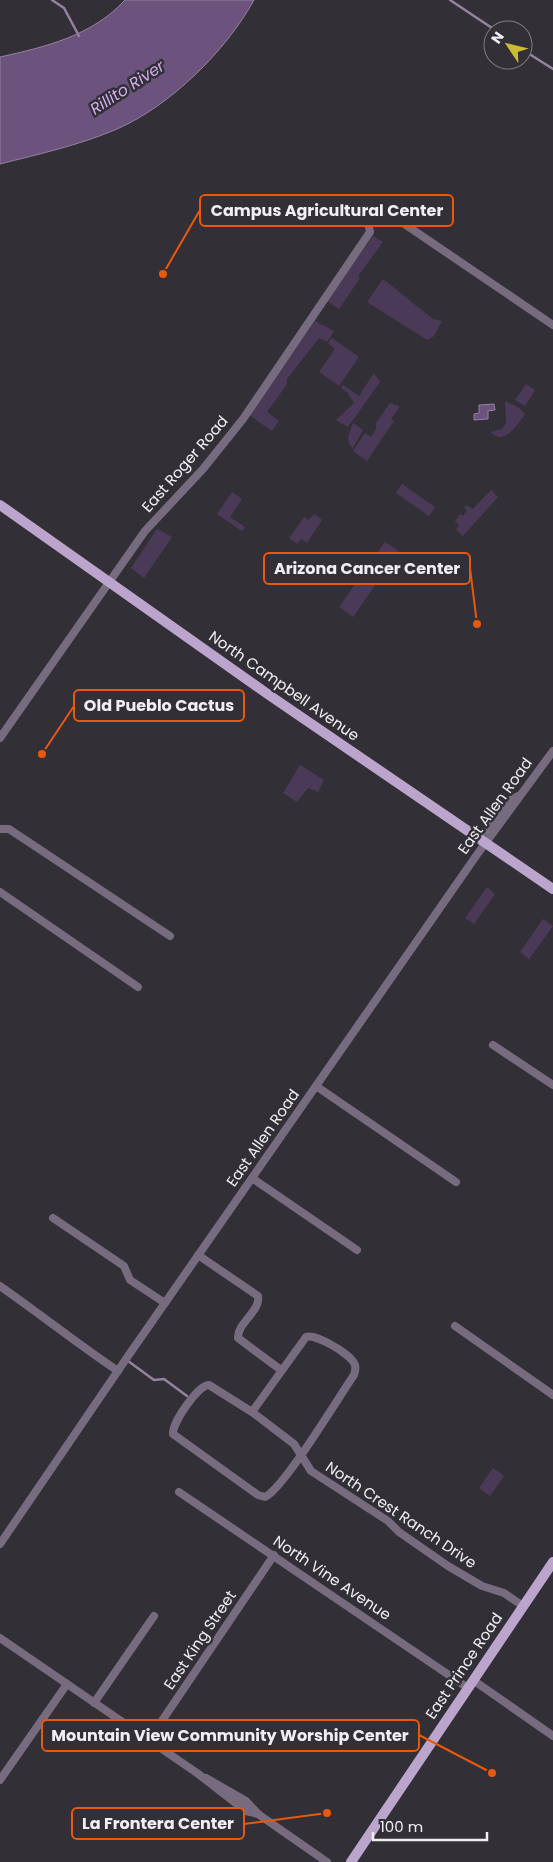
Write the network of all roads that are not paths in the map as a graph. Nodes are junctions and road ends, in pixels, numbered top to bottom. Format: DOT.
graph roads {
  1 [pos="553,325"];
  2 [pos="0,505"];
  3 [pos="109,580"];
  4 [pos="0,738"];
  5 [pos="553,751"];
  6 [pos="518,796"];
  7 [pos="466,828"];
  8 [pos="0,829"];
  9 [pos="486,842"];
  10 [pos="553,890"];
  11 [pos="0,892"];
  12 [pos="170,936"];
  13 [pos="138,986"];
  14 [pos="493,1045"];
  15 [pos="553,1085"];
  16 [pos="316,1086"];
  17 [pos="252,1178"];
  18 [pos="456,1182"];
  19 [pos="53,1218"];
  20 [pos="357,1250"];
  21 [pos="198,1255"];
  22 [pos="0,1286"];
  23 [pos="165,1303"];
  24 [pos="455,1326"];
  25 [pos="281,1370"];
  26 [pos="118,1371"];
  27 [pos="553,1395"];
  28 [pos="252,1412"];
  29 [pos="300,1455"];
  30 [pos="179,1492"];
  31 [pos="0,1544"];
  32 [pos="274,1555"];
  33 [pos="553,1562"];
  34 [pos="523,1606"];
  35 [pos="154,1616"];
  36 [pos="0,1638"];
  37 [pos="67,1684"];
  38 [pos="471,1684"];
  39 [pos="94,1703"];
  40 [pos="553,1736"];
  41 [pos="149,1740"];
  42 [pos="0,1780"];
  43 [pos="328,1862"];
  44 [pos="351,1862"];
  1 -- 3 [label="street, East Roger Road"];
  2 -- 3 [label="main road, North Campbell Avenue"];
  3 -- 4 [label="street, East Roger Road"];
  3 -- 7 [label="main road, North Campbell Avenue"];
  5 -- 9 [label="street, East Allen Road"];
  6 -- 7 [label="street"];
  7 -- 9 [label="main road, North Campbell Avenue"];
  8 -- 12 [label="street"];
  9 -- 10 [label="main road, North Campbell Avenue"];
  9 -- 16 [label="street, East Allen Road"];
  11 -- 13 [label="street"];
  14 -- 15 [label="street"];
  16 -- 17 [label="street, East Allen Road"];
  16 -- 18 [label="street"];
  17 -- 20 [label="street"];
  17 -- 21 [label="street, East Allen Road"];
  19 -- 23 [label="street"];
  21 -- 23 [label="street, East Allen Road"];
  21 -- 25 [label="street"];
  22 -- 26 [label="street"];
  23 -- 26 [label="street, East Allen Road"];
  24 -- 27 [label="street"];
  25 -- 28 [label="street"];
  25 -- 29 [label="street"];
  26 -- 31 [label="street, East Allen Road"];
  28 -- 29 [label="street, North Crest Ranch Drive"];
  28 -- 29 [label="street, North Crest Ranch Drive"];
  29 -- 34 [label="street, North Crest Ranch Drive"];
  30 -- 32 [label="street, North Vine Avenue"];
  32 -- 38 [label="street, North Vine Avenue"];
  32 -- 41 [label="street, East King Street"];
  33 -- 34 [label="main road, East Prince Road"];
  34 -- 38 [label="main road, East Prince Road"];
  35 -- 39 [label="street"];
  36 -- 37 [label="street"];
  37 -- 39 [label="street"];
  37 -- 42 [label="street"];
  38 -- 40 [label="street, North Vine Avenue"];
  38 -- 44 [label="main road, East Prince Road"];
  39 -- 41 [label="street"];
  41 -- 43 [label="street"];
}
